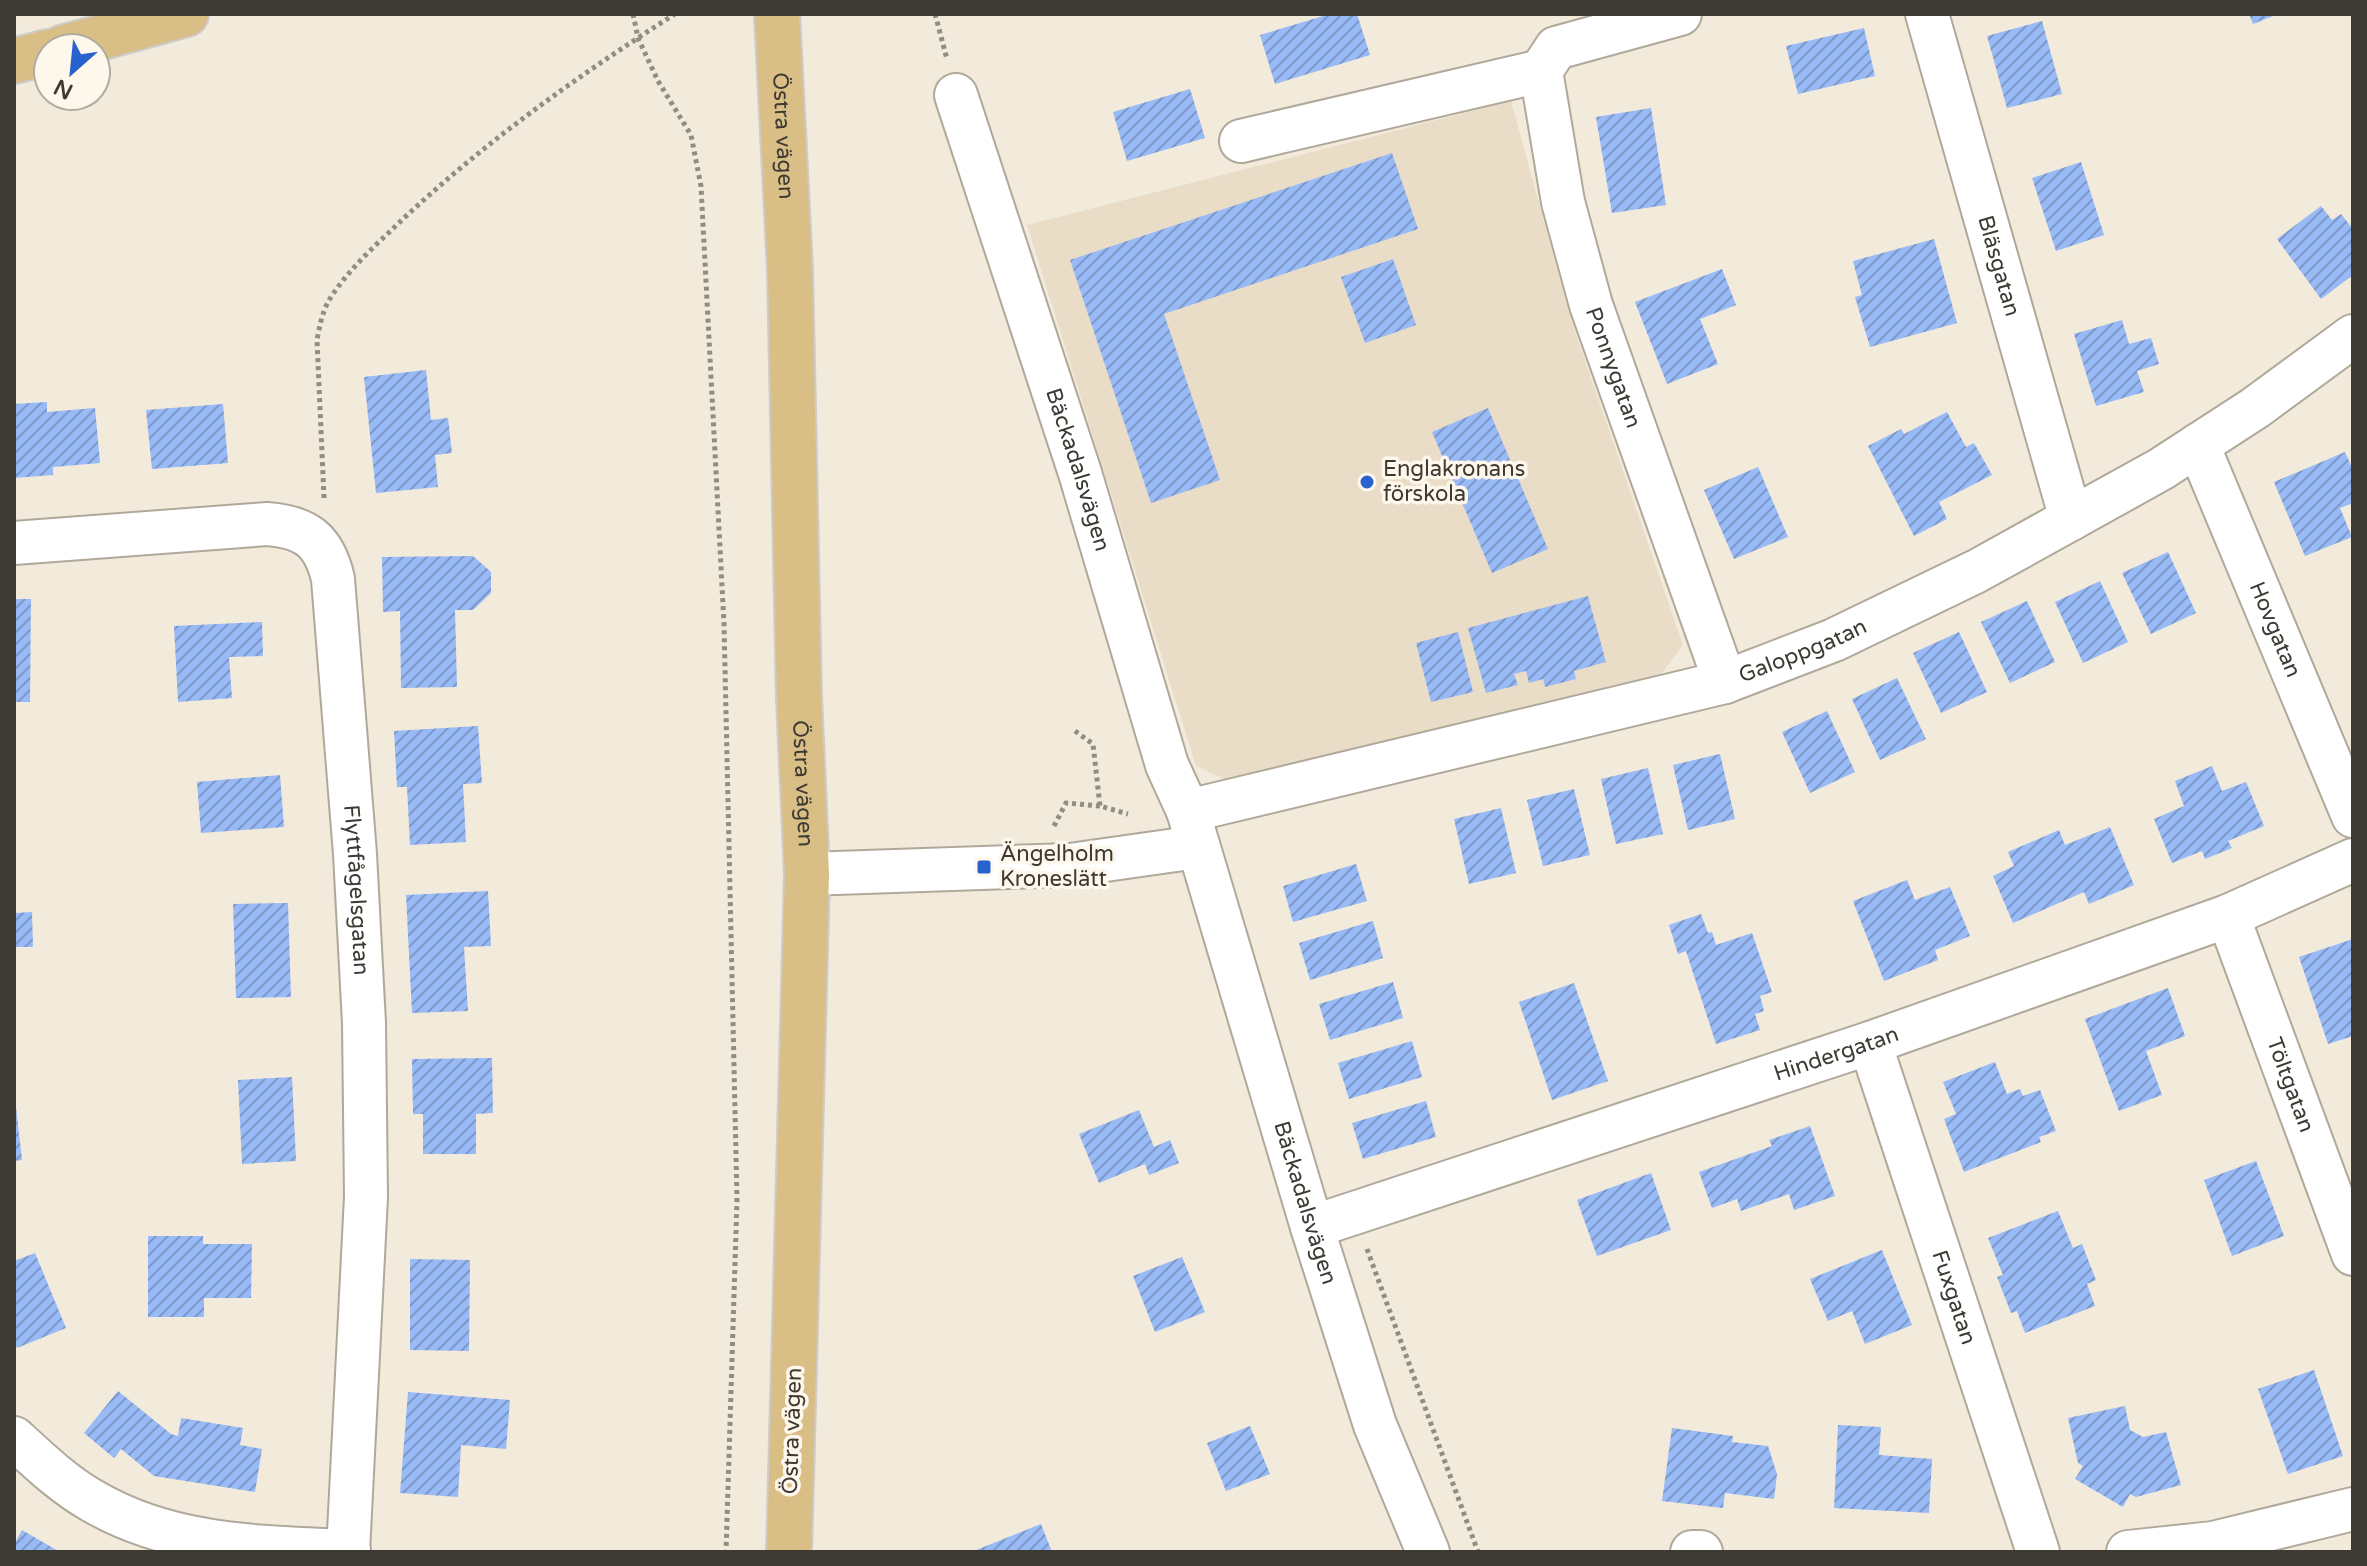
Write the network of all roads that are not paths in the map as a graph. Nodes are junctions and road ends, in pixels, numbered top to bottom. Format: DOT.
graph roads {
  1 [pos="186,14"];
  2 [pos="777,14"];
  3 [pos="1680,14"];
  4 [pos="1927,14"];
  5 [pos="112,34"];
  6 [pos="1548,59"];
  7 [pos="956,95"];
  8 [pos="1241,141"];
  9 [pos="2353,336"];
  10 [pos="2198,445"];
  11 [pos="2071,519"];
  12 [pos="14,543"];
  13 [pos="1725,682"];
  14 [pos="2353,816"];
  15 [pos="1192,829"];
  16 [pos="2353,860"];
  17 [pos="807,874"];
  18 [pos="2228,916"];
  19 [pos="1870,1043"];
  20 [pos="1312,1227"];
  21 [pos="2353,1254"];
  22 [pos="14,1438"];
  23 [pos="2353,1509"];
  24 [pos="2215,1548"];
  25 [pos="348,1551"];
  26 [pos="789,1552"];
  27 [pos="1428,1552"];
  28 [pos="1692,1552"];
  29 [pos="1701,1552"];
  30 [pos="2038,1552"];
  31 [pos="2128,1552"];
  1 -- 5 [label="main road"];
  2 -- 17 [label="main road, Östra vägen"];
  3 -- 6 [label="street"];
  4 -- 11 [label="street, Bläsgatan"];
  6 -- 8 [label="street"];
  6 -- 13 [label="street, Ponnygatan"];
  7 -- 15 [label="street, Bäckadalsvägen"];
  9 -- 10 [label="street, Galoppgatan"];
  10 -- 11 [label="street, Galoppgatan"];
  10 -- 14 [label="street, Hovgatan"];
  11 -- 13 [label="street, Galoppgatan"];
  12 -- 25 [label="street, Flyttfågelsgatan"];
  13 -- 15 [label="street, Galoppgatan"];
  15 -- 17 [label="street"];
  15 -- 20 [label="street, Bäckadalsvägen"];
  16 -- 18 [label="street, Hindergatan"];
  17 -- 26 [label="main road, Östra vägen"];
  18 -- 19 [label="street, Hindergatan"];
  18 -- 21 [label="street, Töltgatan"];
  19 -- 20 [label="street, Hindergatan"];
  19 -- 30 [label="street, Fuxgatan"];
  20 -- 27 [label="street, Bäckadalsvägen"];
  22 -- 25 [label="street, Flyttfågelsgatan"];
  23 -- 24 [label="street"];
  24 -- 31 [label="street"];
  28 -- 29 [label="street"];
}
